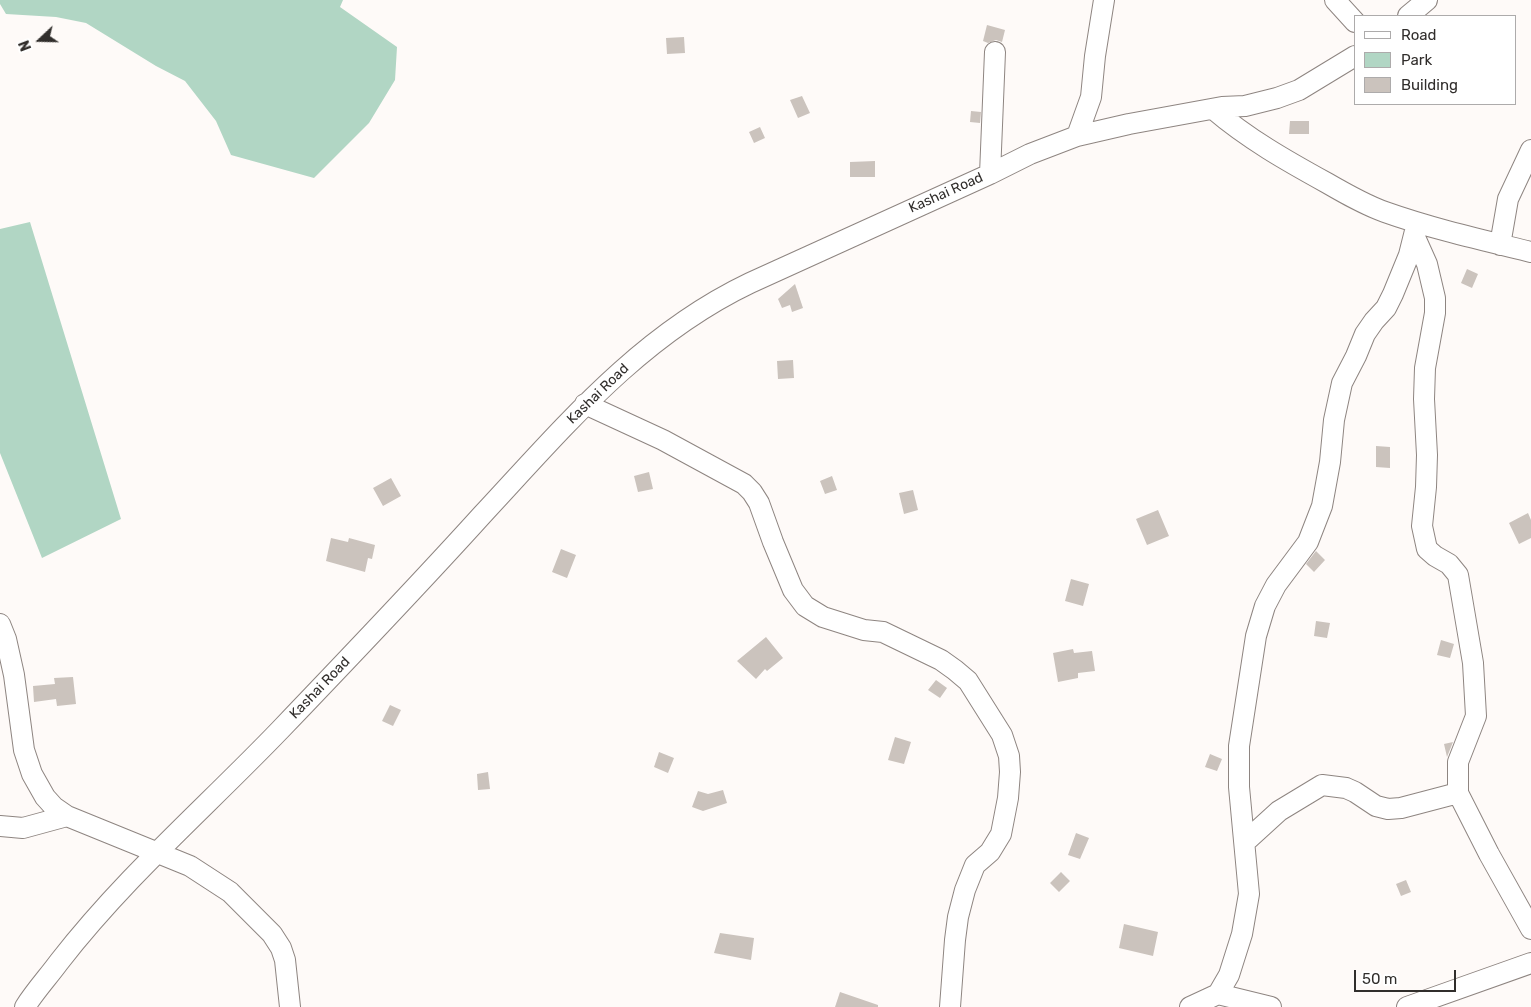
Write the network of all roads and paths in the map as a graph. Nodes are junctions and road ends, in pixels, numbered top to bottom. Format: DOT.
graph roads {
  1 [pos="1104,0"];
  2 [pos="1335,0"];
  3 [pos="1427,0"];
  4 [pos="1409,15"];
  5 [pos="1354,21"];
  6 [pos="995,52"];
  7 [pos="1354,57"];
  8 [pos="1213,109"];
  9 [pos="1077,136"];
  10 [pos="1531,150"];
  11 [pos="990,174"];
  12 [pos="1415,229"];
  13 [pos="1500,245"];
  14 [pos="1531,252"];
  15 [pos="585,404"];
  16 [pos="0,624"];
  17 [pos="1458,793"];
  18 [pos="67,816"];
  19 [pos="0,826"];
  20 [pos="1245,842"];
  21 [pos="157,852"];
  22 [pos="1531,929"];
  23 [pos="1531,963"];
  24 [pos="1218,994"];
  25 [pos="25,1007"];
  26 [pos="290,1007"];
  27 [pos="950,1007"];
  28 [pos="1190,1007"];
  29 [pos="1271,1007"];
  30 [pos="1407,1007"];
  1 -- 9 [label="street"];
  2 -- 5 [label="street"];
  3 -- 4 [label="street"];
  6 -- 11 [label="street"];
  7 -- 8 [label="street, Kashai Road"];
  8 -- 9 [label="street, Kashai Road"];
  8 -- 12 [label="street"];
  9 -- 11 [label="street, Kashai Road"];
  10 -- 13 [label="street"];
  11 -- 15 [label="street, Kashai Road"];
  12 -- 13 [label="street"];
  12 -- 17 [label="street"];
  12 -- 20 [label="street"];
  13 -- 14 [label="street"];
  15 -- 21 [label="street, Kashai Road"];
  15 -- 27 [label="street"];
  16 -- 18 [label="street"];
  17 -- 20 [label="street"];
  17 -- 22 [label="street"];
  18 -- 19 [label="street"];
  18 -- 21 [label="street"];
  20 -- 24 [label="street"];
  21 -- 25 [label="street, Kashai Road"];
  21 -- 26 [label="street"];
  23 -- 30 [label="street"];
  24 -- 28 [label="street"];
  24 -- 29 [label="street"];
}
